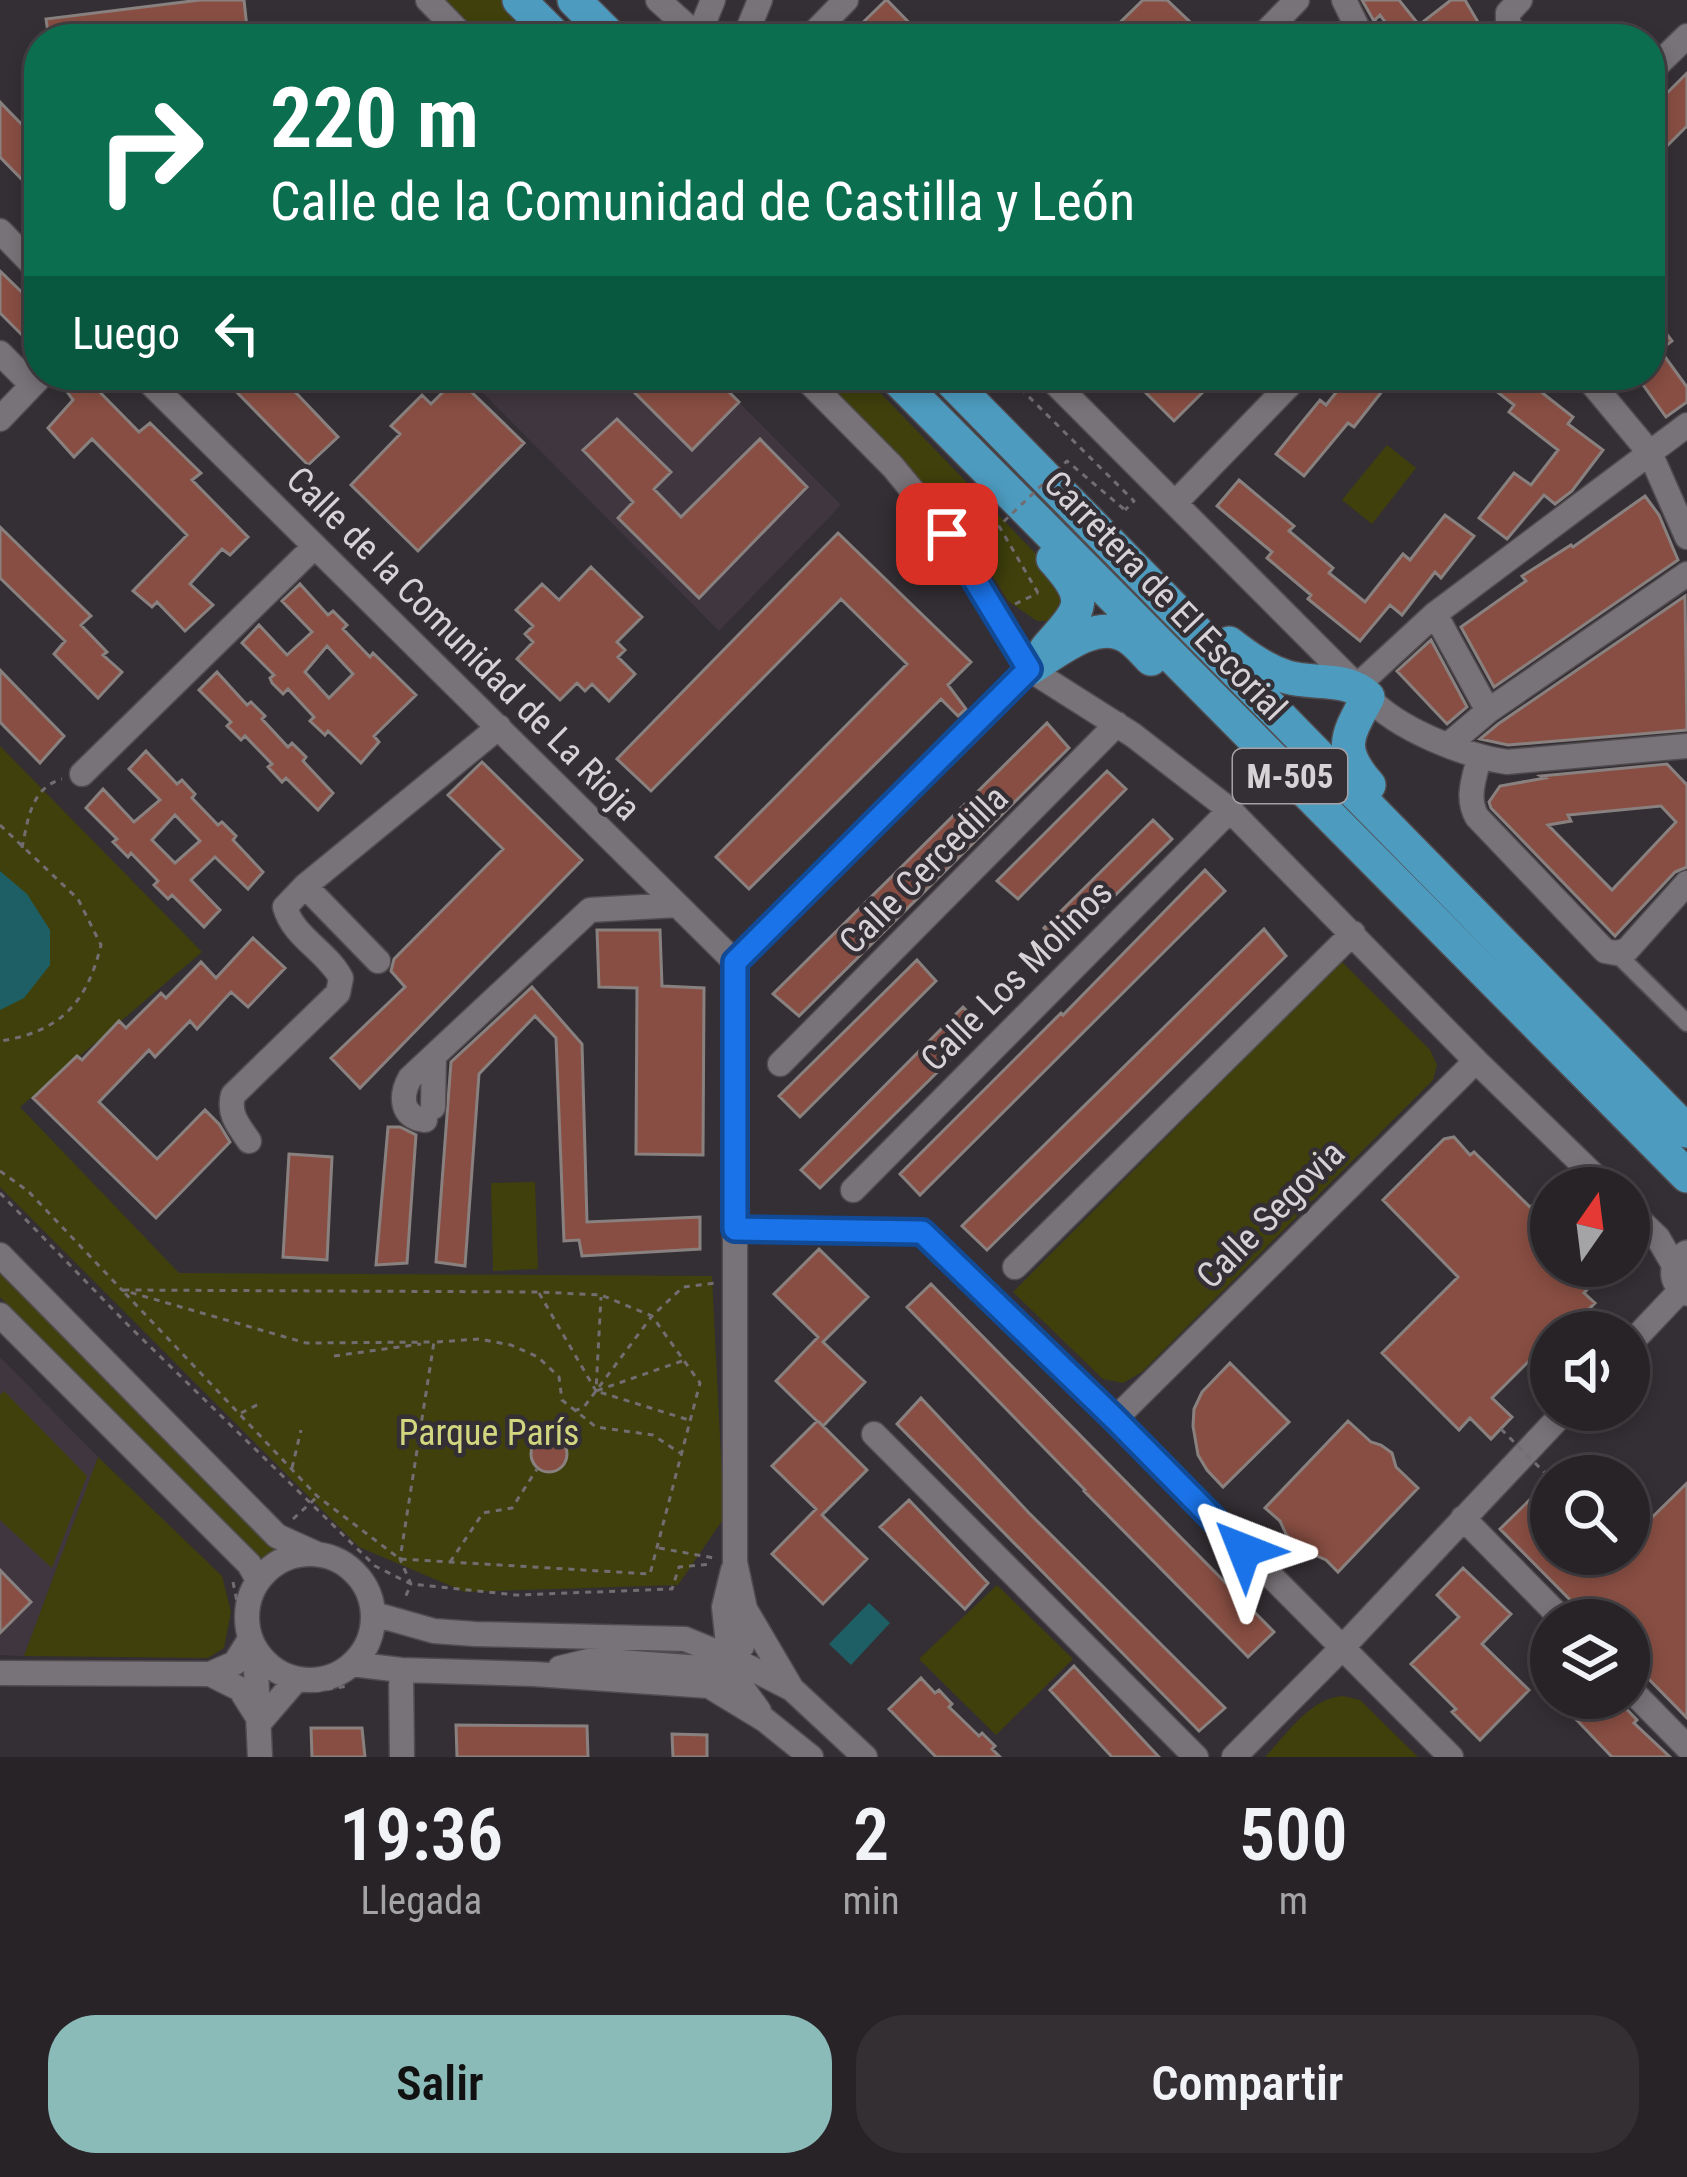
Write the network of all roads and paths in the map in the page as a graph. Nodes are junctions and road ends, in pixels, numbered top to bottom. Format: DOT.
graph roads {
  1 [pos="428,0"];
  2 [pos="519,0"];
  3 [pos="574,0"];
  4 [pos="658,0"];
  5 [pos="846,0"];
  6 [pos="1297,0"];
  7 [pos="451,24"];
  8 [pos="543,24"];
  9 [pos="598,24"];
  10 [pos="684,24"];
  11 [pos="823,24"];
  12 [pos="1274,24"];
  13 [pos="1687,36"];
  14 [pos="1665,57"];
  15 [pos="0,231"];
  16 [pos="24,256"];
  17 [pos="28,390"];
  18 [pos="157,390"];
  19 [pos="816,390"];
  20 [pos="898,390"];
  21 [pos="908,390"];
  22 [pos="961,390"];
  23 [pos="1022,390"];
  24 [pos="1062,390"];
  25 [pos="1284,390"];
  26 [pos="1598,390"];
  27 [pos="0,419"];
  28 [pos="1687,425"];
  29 [pos="1650,453"];
  30 [pos="1176,502"];
  31 [pos="1687,536"];
  32 [pos="314,547"];
  33 [pos="1687,574"];
  34 [pos="1169,601"];
  35 [pos="997,613"];
  36 [pos="1435,614"];
  37 [pos="1029,669"];
  38 [pos="1363,692"];
  39 [pos="1488,711"];
  40 [pos="1117,724"];
  41 [pos="499,727"];
  42 [pos="1448,745"];
  43 [pos="1687,746"];
  44 [pos="1479,758"];
  45 [pos="82,774"];
  46 [pos="1230,810"];
  47 [pos="0,825"];
  48 [pos="22,848"];
  49 [pos="1687,883"];
  50 [pos="304,886"];
  51 [pos="677,904"];
  52 [pos="1423,909"];
  53 [pos="1353,933"];
  54 [pos="1616,952"];
  55 [pos="378,961"];
  56 [pos="735,962"];
  57 [pos="1522,962"];
  58 [pos="1687,1023"];
  59 [pos="0,1041"];
  60 [pos="1476,1061"];
  61 [pos="780,1064"];
  62 [pos="429,1114"];
  63 [pos="1687,1131"];
  64 [pos="249,1141"];
  65 [pos="1585,1167"];
  66 [pos="0,1171"];
  67 [pos="1687,1176"];
  68 [pos="853,1190"];
  69 [pos="0,1193"];
  70 [pos="735,1229"];
  71 [pos="1650,1230"];
  72 [pos="0,1255"];
  73 [pos="1016,1267"];
  74 [pos="1683,1275"];
  75 [pos="735,1281"];
  76 [pos="122,1290"];
  77 [pos="538,1292"];
  78 [pos="601,1294"];
  79 [pos="0,1315"];
  80 [pos="652,1316"];
  81 [pos="1650,1318"];
  82 [pos="434,1342"];
  83 [pos="334,1356"];
  84 [pos="684,1360"];
  85 [pos="596,1391"];
  86 [pos="261,1403"];
  87 [pos="574,1411"];
  88 [pos="239,1414"];
  89 [pos="1115,1419"];
  90 [pos="690,1421"];
  91 [pos="1501,1429"];
  92 [pos="301,1430"];
  93 [pos="1546,1431"];
  94 [pos="874,1434"];
  95 [pos="682,1454"];
  96 [pos="1530,1458"];
  97 [pos="292,1469"];
  98 [pos="537,1469"];
  99 [pos="1463,1518"];
  100 [pos="657,1547"];
  101 [pos="317,1553"];
  102 [pos="400,1559"];
  103 [pos="450,1562"];
  104 [pos="735,1562"];
  105 [pos="258,1580"];
  106 [pos="411,1584"];
  107 [pos="1542,1599"];
  108 [pos="734,1608"];
  109 [pos="374,1614"];
  110 [pos="685,1639"];
  111 [pos="253,1644"];
  112 [pos="1342,1648"];
  113 [pos="729,1657"];
  114 [pos="352,1664"];
  115 [pos="401,1670"];
  116 [pos="0,1673"];
  117 [pos="534,1673"];
  118 [pos="210,1674"];
  119 [pos="297,1679"];
  120 [pos="792,1690"];
  121 [pos="1650,1709"];
  122 [pos="765,1720"];
  123 [pos="260,1722"];
  124 [pos="1687,1747"];
  125 [pos="260,1757"];
  126 [pos="402,1757"];
  127 [pos="811,1757"];
  128 [pos="865,1757"];
  129 [pos="1196,1757"];
  130 [pos="1234,1757"];
  131 [pos="1451,1757"];
  1 -- 7 [label="street"];
  2 -- 8 [label="highway"];
  3 -- 9 [label="highway"];
  4 -- 10 [label="street"];
  5 -- 11 [label="street"];
  6 -- 12 [label="street"];
  13 -- 14 [label="street"];
  15 -- 16 [label="street"];
  17 -- 27 [label="street"];
  18 -- 32 [label="street, Calle de la Comunidad de La Rioja"];
  19 -- 35 [label="street"];
  20 -- 37 [label="highway"];
  21 -- 52 [label="highway, Carretera de El Escorial / M-505"];
  22 -- 34 [label="highway, Carretera de El Escorial / M-505"];
  23 -- 35 [label="path, bridge"];
  24 -- 30 [label="street"];
  25 -- 30 [label="street"];
  26 -- 29 [label="street"];
  28 -- 29 [label="street"];
  29 -- 31 [label="street"];
  29 -- 36 [label="street"];
  30 -- 38 [label="street"];
  32 -- 41 [label="street, Calle de la Comunidad de La Rioja"];
  32 -- 45 [label="street"];
  33 -- 39 [label="street"];
  34 -- 38 [label="highway, M-505"];
  34 -- 57 [label="highway, Carretera de El Escorial / M-505"];
  35 -- 37 [label="street"];
  36 -- 38 [label="street"];
  36 -- 39 [label="street"];
  37 -- 40 [label="street"];
  37 -- 52 [label="highway, M-505"];
  37 -- 56 [label="street"];
  38 -- 42 [label="street"];
  38 -- 57 [label="highway"];
  39 -- 42 [label="street"];
  40 -- 46 [label="street"];
  40 -- 61 [label="street, Calle Cercedilla"];
  41 -- 50 [label="street"];
  41 -- 51 [label="street, Calle de la Comunidad de La Rioja"];
  42 -- 44 [label="street"];
  43 -- 44 [label="street"];
  44 -- 54 [label="street"];
  45 -- 48 [label="path"];
  46 -- 53 [label="street"];
  46 -- 68 [label="street, Calle Los Molinos"];
  47 -- 48 [label="path"];
  48 -- 59 [label="path"];
  49 -- 54 [label="street"];
  50 -- 55 [label="street"];
  50 -- 64 [label="street"];
  51 -- 56 [label="street, Calle de la Comunidad de La Rioja"];
  51 -- 62 [label="street"];
  52 -- 67 [label="highway, Carretera de El Escorial / M-505"];
  53 -- 60 [label="street"];
  53 -- 73 [label="street"];
  54 -- 58 [label="street"];
  56 -- 70 [label="street"];
  57 -- 63 [label="highway, Carretera de El Escorial / M-505"];
  60 -- 65 [label="street"];
  60 -- 89 [label="street, Calle Segovia"];
  66 -- 76 [label="path"];
  69 -- 106 [label="path"];
  70 -- 75 [label="street"];
  70 -- 89 [label="street"];
  71 -- 74 [label="street"];
  72 -- 101 [label="street"];
  74 -- 81 [label="street"];
  75 -- 80 [label="path"];
  75 -- 104 [label="street"];
  76 -- 77 [label="path"];
  76 -- 82 [label="path"];
  76 -- 88 [label="path"];
  77 -- 78 [label="path"];
  77 -- 85 [label="path"];
  78 -- 80 [label="path"];
  78 -- 85 [label="path"];
  79 -- 105 [label="street"];
  80 -- 84 [label="path"];
  80 -- 85 [label="path"];
  82 -- 83 [label="path"];
  82 -- 87 [label="path"];
  82 -- 102 [label="path"];
  84 -- 85 [label="path"];
  84 -- 90 [label="path"];
  85 -- 87 [label="path"];
  85 -- 90 [label="path"];
  86 -- 88 [label="path"];
  87 -- 95 [label="path"];
  88 -- 97 [label="path"];
  89 -- 112 [label="street"];
  90 -- 95 [label="path"];
  91 -- 96 [label="path, bridge"];
  92 -- 97 [label="path"];
  93 -- 99 [label="street"];
  94 -- 129 [label="street"];
  95 -- 100 [label="path"];
  97 -- 102 [label="path"];
  98 -- 103 [label="path"];
  99 -- 107 [label="street"];
  99 -- 112 [label="street"];
  100 -- 103 [label="path"];
  100 -- 104 [label="path"];
  101 -- 105 [label="street"];
  101 -- 109 [label="street"];
  102 -- 103 [label="path"];
  102 -- 106 [label="path"];
  104 -- 106 [label="path"];
  104 -- 108 [label="street"];
  105 -- 111 [label="street"];
  108 -- 110 [label="street"];
  108 -- 113 [label="street"];
  108 -- 120 [label="street"];
  109 -- 110 [label="street"];
  109 -- 114 [label="street"];
  110 -- 113 [label="street"];
  111 -- 118 [label="street"];
  111 -- 119 [label="street"];
  111 -- 123 [label="street"];
  112 -- 130 [label="street"];
  112 -- 131 [label="street"];
  113 -- 117 [label="street"];
  113 -- 120 [label="street"];
  113 -- 122 [label="street"];
  114 -- 115 [label="street"];
  114 -- 119 [label="street"];
  115 -- 117 [label="street"];
  115 -- 126 [label="street"];
  116 -- 118 [label="street"];
  117 -- 122 [label="street"];
  118 -- 123 [label="street"];
  119 -- 123 [label="street"];
  120 -- 128 [label="street"];
  121 -- 124 [label="street"];
  122 -- 127 [label="street"];
  123 -- 125 [label="street"];
}
